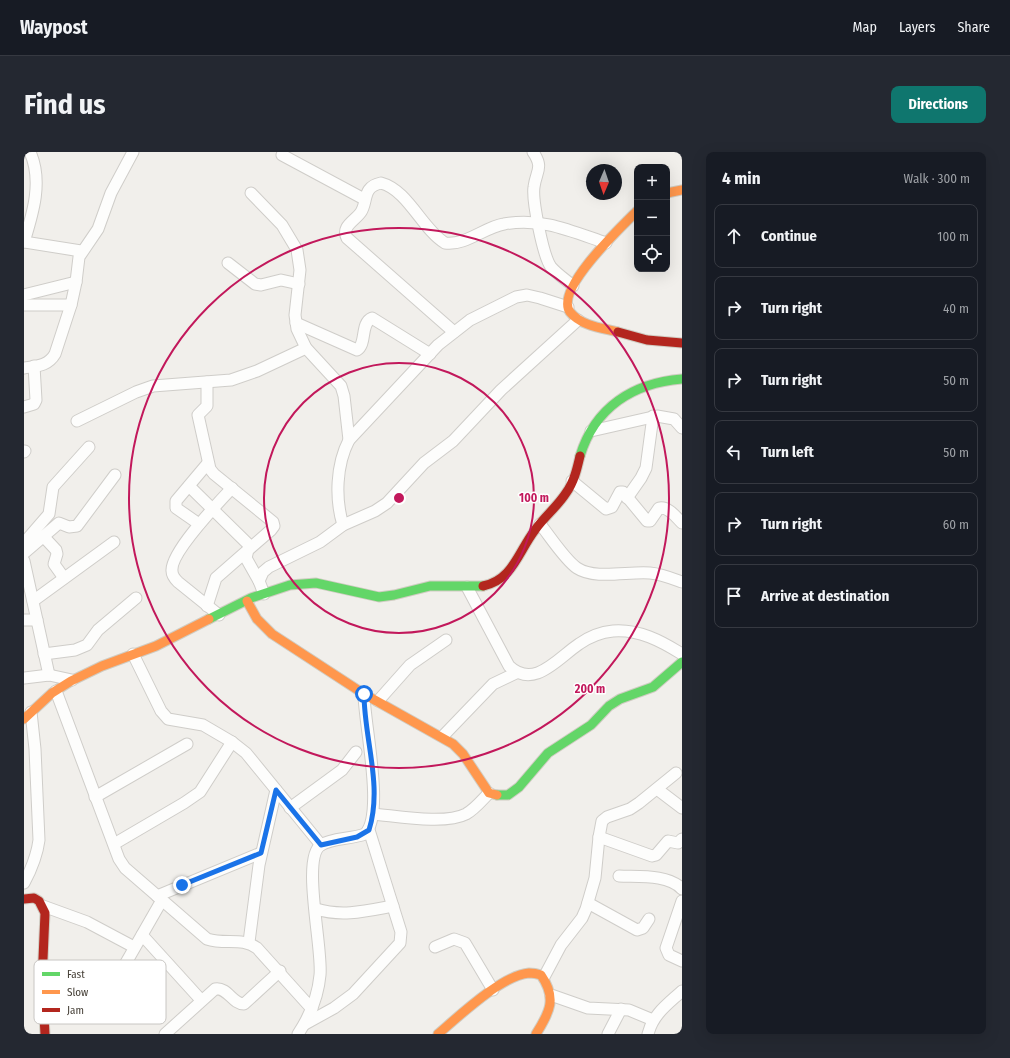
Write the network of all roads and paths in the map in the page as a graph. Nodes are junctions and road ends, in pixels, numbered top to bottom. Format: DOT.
graph roads {
  1 [pos="30,152"];
  2 [pos="133,152"];
  3 [pos="533,152"];
  4 [pos="282,155"];
  5 [pos="682,190"];
  6 [pos="251,192"];
  7 [pos="670,192"];
  8 [pos="364,199"];
  9 [pos="634,214"];
  10 [pos="539,222"];
  11 [pos="24,242"];
  12 [pos="606,243"];
  13 [pos="81,251"];
  14 [pos="228,263"];
  15 [pos="76,282"];
  16 [pos="299,284"];
  17 [pos="573,286"];
  18 [pos="24,295"];
  19 [pos="24,305"];
  20 [pos="71,305"];
  21 [pos="568,308"];
  22 [pos="578,320"];
  23 [pos="296,323"];
  24 [pos="454,332"];
  25 [pos="682,343"];
  26 [pos="306,348"];
  27 [pos="430,354"];
  28 [pos="29,367"];
  29 [pos="682,379"];
  30 [pos="207,382"];
  31 [pos="24,407"];
  32 [pos="654,416"];
  33 [pos="77,422"];
  34 [pos="682,428"];
  35 [pos="591,431"];
  36 [pos="349,440"];
  37 [pos="89,447"];
  38 [pos="208,463"];
  39 [pos="115,475"];
  40 [pos="572,481"];
  41 [pos="189,486"];
  42 [pos="232,488"];
  43 [pos="627,498"];
  44 [pos="213,509"];
  45 [pos="682,523"];
  46 [pos="199,524"];
  47 [pos="540,524"];
  48 [pos="343,525"];
  49 [pos="43,536"];
  50 [pos="114,542"];
  51 [pos="24,543"];
  52 [pos="249,548"];
  53 [pos="24,553"];
  54 [pos="25,565"];
  55 [pos="64,578"];
  56 [pos="259,580"];
  57 [pos="682,582"];
  58 [pos="467,587"];
  59 [pos="264,594"];
  60 [pos="136,598"];
  61 [pos="33,601"];
  62 [pos="247,601"];
  63 [pos="207,606"];
  64 [pos="219,615"];
  65 [pos="24,620"];
  66 [pos="37,620"];
  67 [pos="446,640"];
  68 [pos="44,654"];
  69 [pos="133,654"];
  70 [pos="682,654"];
  71 [pos="682,662"];
  72 [pos="516,673"];
  73 [pos="49,675"];
  74 [pos="24,678"];
  75 [pos="72,680"];
  76 [pos="56,691"];
  77 [pos="364,694"];
  78 [pos="378,701"];
  79 [pos="27,716"];
  80 [pos="443,736"];
  81 [pos="232,742"];
  82 [pos="187,744"];
  83 [pos="356,752"];
  84 [pos="676,773"];
  85 [pos="657,789"];
  86 [pos="276,790"];
  87 [pos="488,792"];
  88 [pos="95,797"];
  89 [pos="290,808"];
  90 [pos="682,808"];
  91 [pos="373,814"];
  92 [pos="369,830"];
  93 [pos="599,837"];
  94 [pos="682,839"];
  95 [pos="114,844"];
  96 [pos="321,845"];
  97 [pos="261,853"];
  98 [pos="619,876"];
  99 [pos="24,883"];
  100 [pos="682,888"];
  101 [pos="159,898"];
  102 [pos="24,899"];
  103 [pos="682,901"];
  104 [pos="588,903"];
  105 [pos="43,906"];
  106 [pos="393,906"];
  107 [pos="316,909"];
  108 [pos="649,919"];
  109 [pos="142,935"];
  110 [pos="249,942"];
  111 [pos="134,947"];
  112 [pos="435,947"];
  113 [pos="43,960"];
  114 [pos="128,960"];
  115 [pos="165,960"];
  116 [pos="166,961"];
  117 [pos="682,961"];
  118 [pos="280,971"];
  119 [pos="544,977"];
  120 [pos="493,990"];
  121 [pos="682,991"];
  122 [pos="551,995"];
  123 [pos="201,1000"];
  124 [pos="312,1009"];
  125 [pos="621,1009"];
  126 [pos="653,1020"];
  127 [pos="44,1024"];
  128 [pos="305,1024"];
  129 [pos="539,1031"];
  130 [pos="45,1034"];
  131 [pos="165,1034"];
  132 [pos="298,1034"];
  133 [pos="438,1034"];
  134 [pos="608,1034"];
  135 [pos="648,1034"];
  1 -- 11 [label="street"];
  2 -- 13 [label="street"];
  3 -- 10 [label="street"];
  4 -- 8 [label="street"];
  5 -- 7 [label="main road"];
  6 -- 16 [label="street"];
  8 -- 10 [label="street"];
  8 -- 24 [label="street"];
  9 -- 12 [label="main road"];
  10 -- 12 [label="street"];
  10 -- 17 [label="street"];
  11 -- 13 [label="street"];
  12 -- 17 [label="main road"];
  13 -- 15 [label="street"];
  14 -- 16 [label="street"];
  15 -- 18 [label="street"];
  15 -- 20 [label="street"];
  16 -- 23 [label="street"];
  17 -- 21 [label="main road"];
  19 -- 20 [label="street"];
  20 -- 28 [label="street"];
  21 -- 22 [label="main road"];
  21 -- 24 [label="street"];
  22 -- 25 [label="main road"];
  22 -- 48 [label="street"];
  23 -- 26 [label="street"];
  23 -- 27 [label="street"];
  24 -- 27 [label="street"];
  26 -- 30 [label="street"];
  26 -- 36 [label="street"];
  27 -- 36 [label="street"];
  28 -- 31 [label="street"];
  29 -- 35 [label="main road"];
  30 -- 33 [label="street"];
  30 -- 38 [label="street"];
  32 -- 34 [label="street"];
  32 -- 35 [label="street"];
  32 -- 43 [label="street"];
  35 -- 40 [label="main road"];
  36 -- 48 [label="street"];
  37 -- 51 [label="street"];
  38 -- 41 [label="street"];
  38 -- 42 [label="street"];
  39 -- 49 [label="street"];
  40 -- 43 [label="street"];
  40 -- 47 [label="main road"];
  41 -- 44 [label="street"];
  41 -- 46 [label="street"];
  42 -- 44 [label="street"];
  42 -- 52 [label="street"];
  43 -- 45 [label="street"];
  44 -- 46 [label="street"];
  44 -- 52 [label="street"];
  46 -- 63 [label="street"];
  47 -- 57 [label="street"];
  47 -- 58 [label="main road"];
  48 -- 56 [label="street"];
  49 -- 53 [label="street"];
  49 -- 55 [label="street"];
  50 -- 55 [label="street"];
  52 -- 56 [label="street"];
  52 -- 63 [label="street"];
  54 -- 61 [label="street"];
  55 -- 61 [label="street"];
  56 -- 59 [label="street"];
  58 -- 59 [label="main road"];
  58 -- 72 [label="street"];
  59 -- 62 [label="main road"];
  60 -- 68 [label="street"];
  61 -- 66 [label="street"];
  62 -- 64 [label="main road"];
  62 -- 77 [label="main road"];
  63 -- 64 [label="street"];
  64 -- 69 [label="main road"];
  65 -- 66 [label="street"];
  66 -- 68 [label="street"];
  67 -- 78 [label="street"];
  68 -- 73 [label="street"];
  69 -- 75 [label="main road"];
  69 -- 81 [label="street"];
  70 -- 72 [label="street"];
  71 -- 87 [label="main road"];
  72 -- 80 [label="street"];
  73 -- 74 [label="street"];
  73 -- 75 [label="street"];
  75 -- 76 [label="main road"];
  76 -- 79 [label="main road"];
  76 -- 88 [label="street"];
  77 -- 78 [label="main road"];
  77 -- 91 [label="street"];
  78 -- 80 [label="main road"];
  79 -- 99 [label="street"];
  80 -- 87 [label="main road"];
  81 -- 86 [label="street"];
  81 -- 95 [label="street"];
  82 -- 88 [label="street"];
  83 -- 89 [label="street"];
  84 -- 85 [label="street"];
  85 -- 90 [label="street"];
  85 -- 93 [label="street"];
  86 -- 89 [label="street"];
  86 -- 97 [label="street"];
  87 -- 91 [label="street"];
  88 -- 95 [label="street"];
  89 -- 96 [label="street"];
  91 -- 92 [label="street"];
  92 -- 96 [label="street"];
  92 -- 106 [label="street"];
  93 -- 94 [label="street"];
  93 -- 104 [label="street"];
  95 -- 101 [label="street"];
  96 -- 107 [label="street"];
  97 -- 101 [label="street"];
  97 -- 110 [label="street"];
  98 -- 100 [label="street"];
  101 -- 109 [label="street"];
  101 -- 110 [label="street"];
  102 -- 105 [label="main road"];
  103 -- 117 [label="street"];
  104 -- 108 [label="street"];
  104 -- 119 [label="street"];
  105 -- 111 [label="street"];
  105 -- 113 [label="main road"];
  106 -- 107 [label="street"];
  106 -- 128 [label="street"];
  107 -- 124 [label="street"];
  109 -- 111 [label="street"];
  109 -- 115 [label="street"];
  110 -- 118 [label="street"];
  111 -- 114 [label="street"];
  112 -- 120 [label="street"];
  116 -- 123 [label="street"];
  118 -- 123 [label="street"];
  118 -- 124 [label="street"];
  119 -- 120 [label="main road"];
  119 -- 122 [label="main road"];
  120 -- 133 [label="main road"];
  121 -- 126 [label="street"];
  122 -- 125 [label="street"];
  122 -- 129 [label="main road"];
  123 -- 131 [label="street"];
  124 -- 128 [label="street"];
  125 -- 126 [label="street"];
  125 -- 134 [label="street"];
  126 -- 135 [label="street"];
  127 -- 130 [label="main road"];
  128 -- 132 [label="street"];
}
